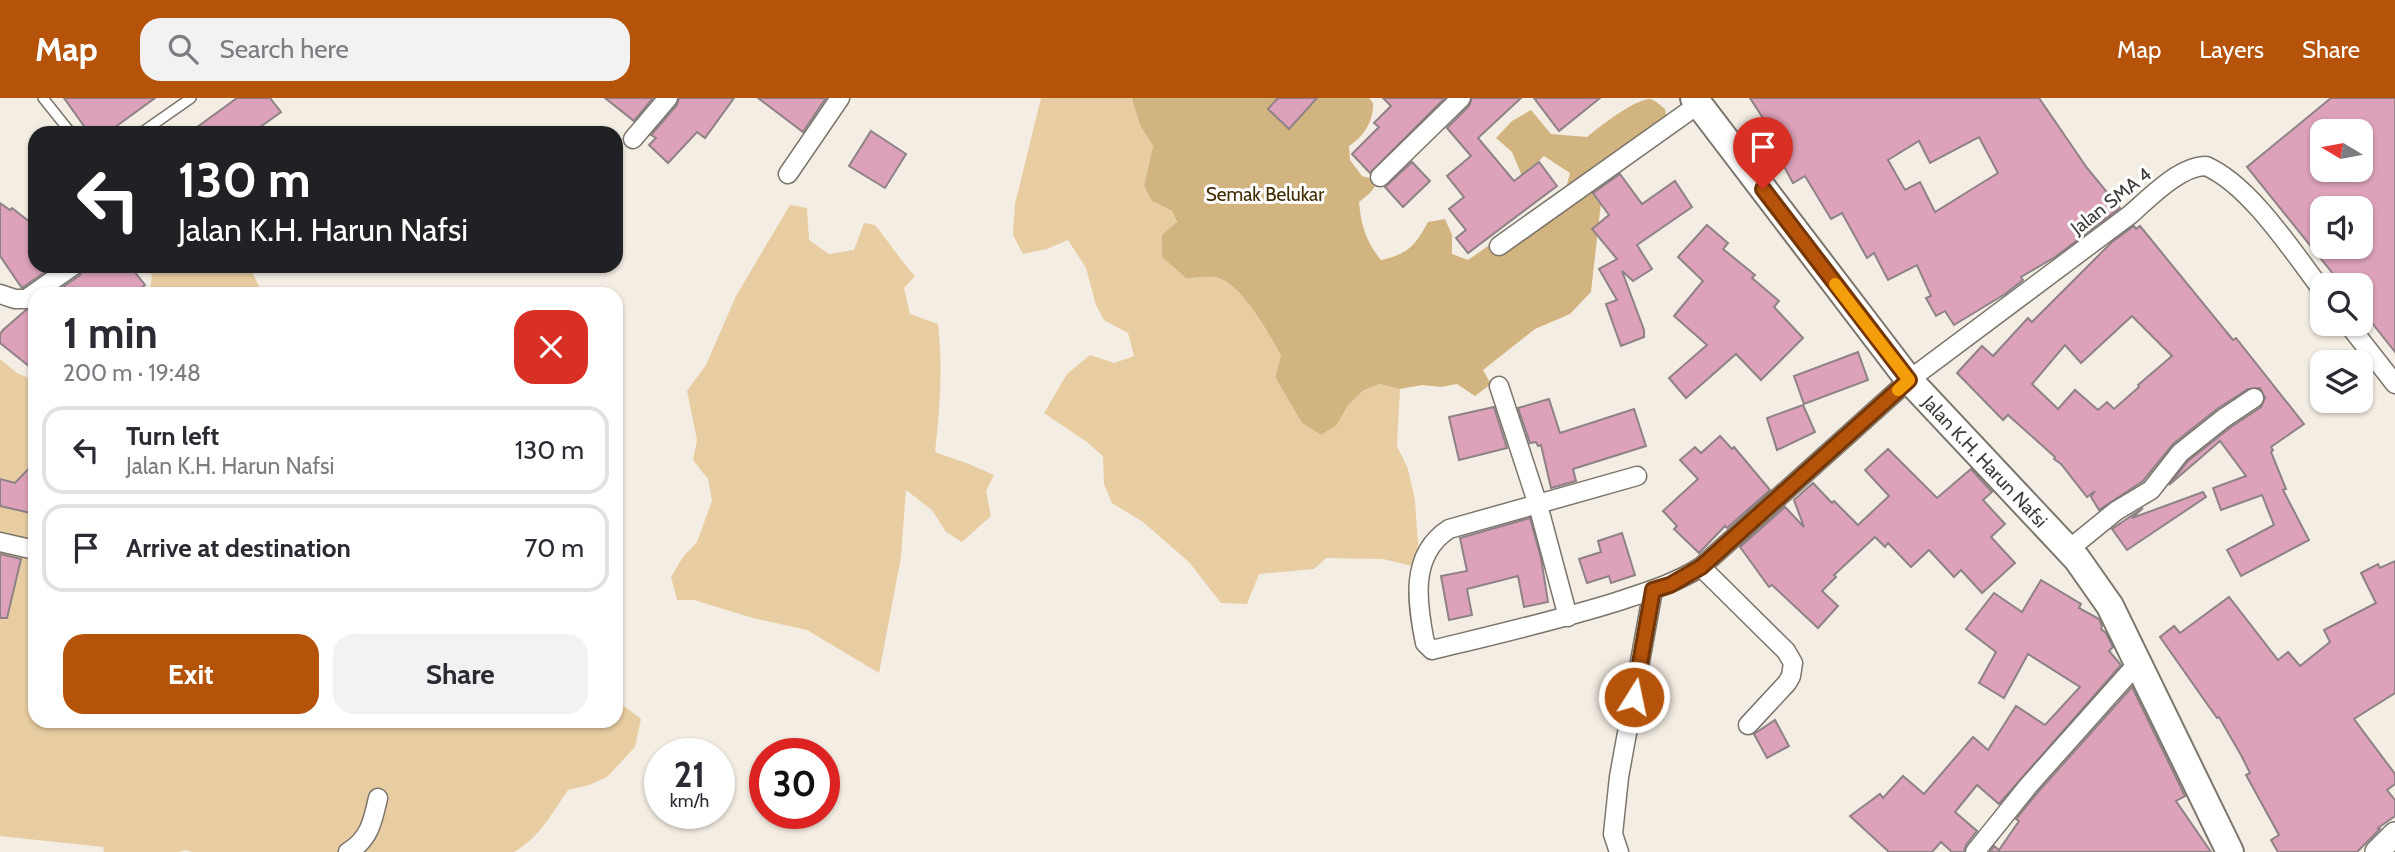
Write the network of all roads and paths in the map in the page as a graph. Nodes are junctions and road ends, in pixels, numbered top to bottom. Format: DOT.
graph roads {
  1 [pos="43,98"];
  2 [pos="191,98"];
  3 [pos="668,98"];
  4 [pos="840,98"];
  5 [pos="1461,98"];
  6 [pos="1698,100"];
  7 [pos="65,126"];
  8 [pos="151,126"];
  9 [pos="633,139"];
  10 [pos="788,174"];
  11 [pos="1380,177"];
  12 [pos="1499,246"];
  13 [pos="63,273"];
  14 [pos="2310,274"];
  15 [pos="43,287"];
  16 [pos="0,294"];
  17 [pos="28,298"];
  18 [pos="2357,336"];
  19 [pos="1909,380"];
  20 [pos="2395,384"];
  21 [pos="1499,386"];
  22 [pos="2254,398"];
  23 [pos="1637,476"];
  24 [pos="1538,505"];
  25 [pos="0,542"];
  26 [pos="28,548"];
  27 [pos="2073,555"];
  28 [pos="1701,567"];
  29 [pos="1653,590"];
  30 [pos="1568,617"];
  31 [pos="2137,664"];
  32 [pos="1748,725"];
  33 [pos="378,798"];
  34 [pos="2395,834"];
  35 [pos="348,852"];
  36 [pos="1619,852"];
  37 [pos="1975,852"];
  38 [pos="2230,852"];
  39 [pos="2377,852"];
  1 -- 7 [label="lane"];
  2 -- 8 [label="lane"];
  3 -- 9 [label="street"];
  4 -- 10 [label="street"];
  5 -- 11 [label="street"];
  6 -- 12 [label="street"];
  6 -- 19 [label="main road, Jalan K.H. Harun Nafsi"];
  13 -- 15 [label="street"];
  14 -- 19 [label="street, Jalan SMA 4"];
  16 -- 17 [label="street"];
  18 -- 20 [label="street"];
  19 -- 27 [label="main road, Jalan K.H. Harun Nafsi"];
  19 -- 28 [label="street"];
  21 -- 24 [label="street"];
  22 -- 27 [label="street"];
  23 -- 24 [label="street"];
  24 -- 30 [label="street"];
  24 -- 30 [label="street"];
  25 -- 26 [label="street"];
  27 -- 31 [label="main road, Jalan K.H. Harun Nafsi"];
  28 -- 29 [label="street"];
  28 -- 32 [label="street"];
  29 -- 30 [label="street"];
  29 -- 36 [label="street"];
  31 -- 37 [label="street"];
  31 -- 38 [label="main road, Jalan K.H. Harun Nafsi"];
  33 -- 35 [label="street"];
  34 -- 39 [label="street"];
}
